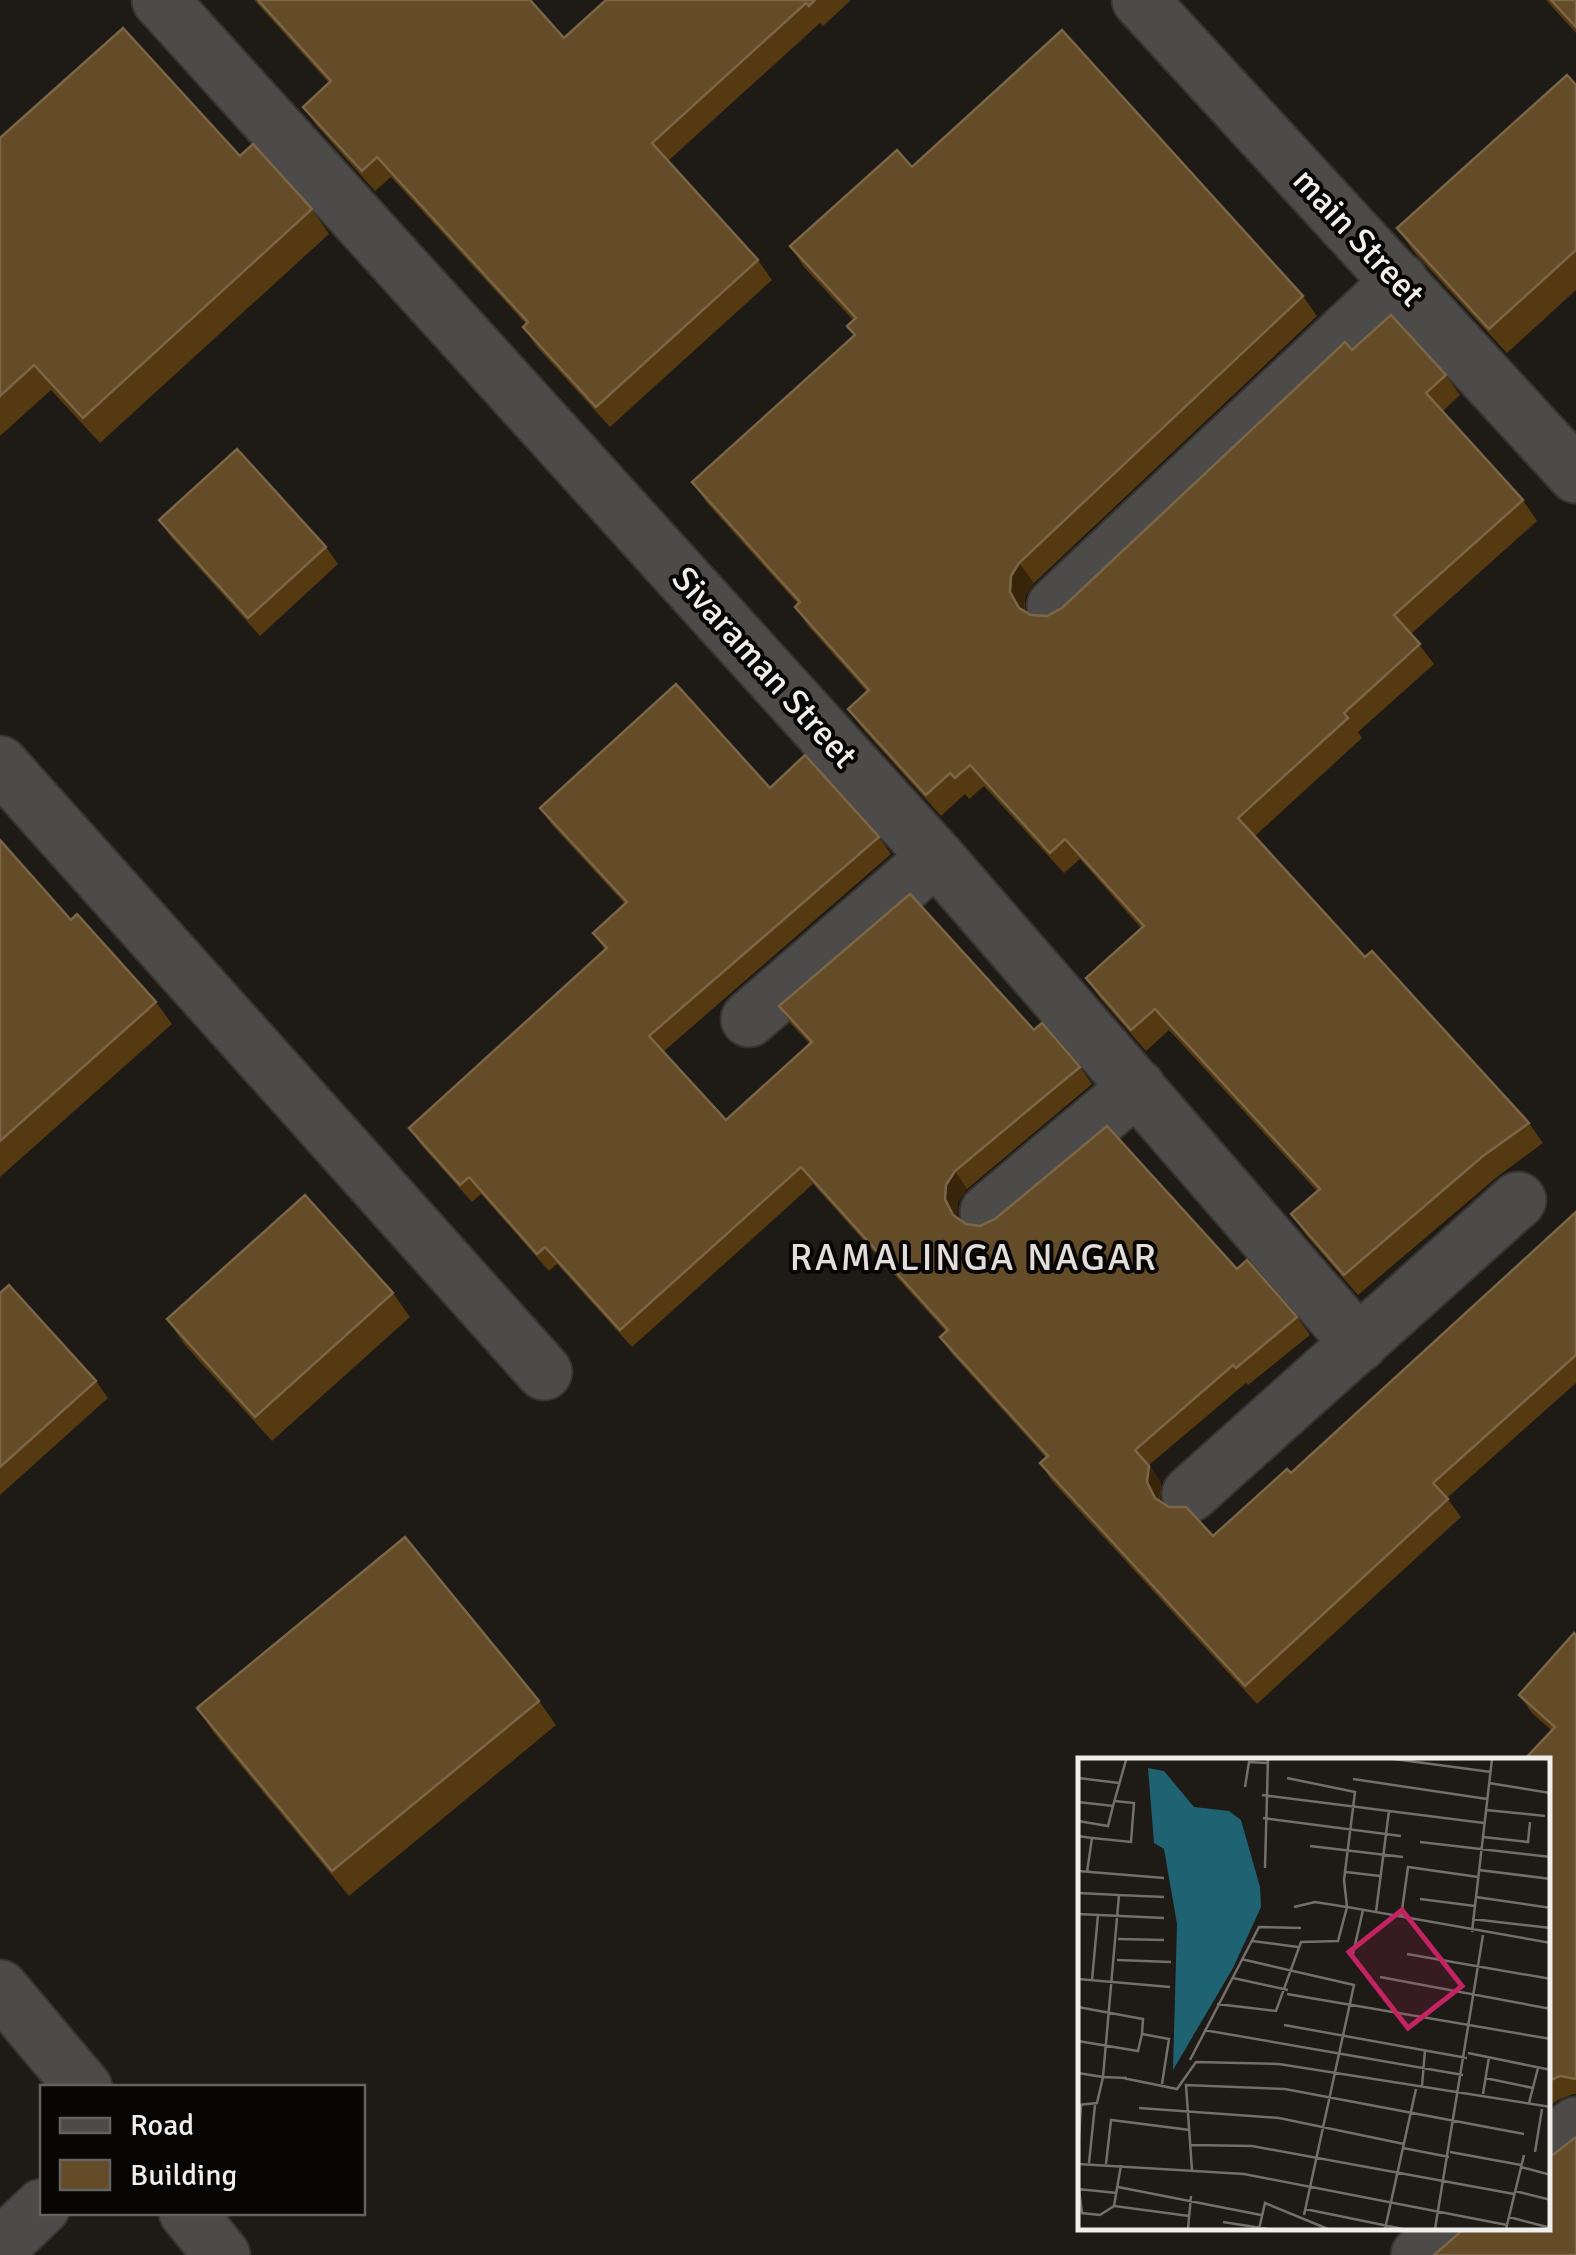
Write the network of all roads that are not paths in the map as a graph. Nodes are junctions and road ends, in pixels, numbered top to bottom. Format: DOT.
graph roads {
  1 [pos="160,0"];
  2 [pos="1140,0"];
  3 [pos="1400,280"];
  4 [pos="1576,475"];
  5 [pos="1055,606"];
  6 [pos="0,764"];
  7 [pos="936,857"];
  8 [pos="749,1019"];
  9 [pos="1136,1087"];
  10 [pos="1518,1200"];
  11 [pos="988,1212"];
  12 [pos="1359,1344"];
  13 [pos="544,1372"];
  14 [pos="1190,1494"];
  15 [pos="0,1988"];
  16 [pos="81,2085"];
  17 [pos="1576,2125"];
  18 [pos="1551,2146"];
  19 [pos="40,2209"];
  20 [pos="189,2215"];
  21 [pos="1449,2230"];
  22 [pos="0,2247"];
  23 [pos="222,2255"];
  24 [pos="1418,2255"];
  1 -- 7 [label="street, Sivaraman Street"];
  2 -- 3 [label="street, main Street"];
  3 -- 4 [label="street, main Street"];
  3 -- 5 [label="street"];
  6 -- 13 [label="street"];
  7 -- 8 [label="street"];
  7 -- 9 [label="street, Sivaraman Street"];
  9 -- 11 [label="street"];
  9 -- 12 [label="street, Sivaraman Street"];
  10 -- 12 [label="street"];
  12 -- 14 [label="street"];
  15 -- 16 [label="street"];
  17 -- 18 [label="street"];
  19 -- 22 [label="street"];
  20 -- 23 [label="street"];
  21 -- 24 [label="street"];
}
